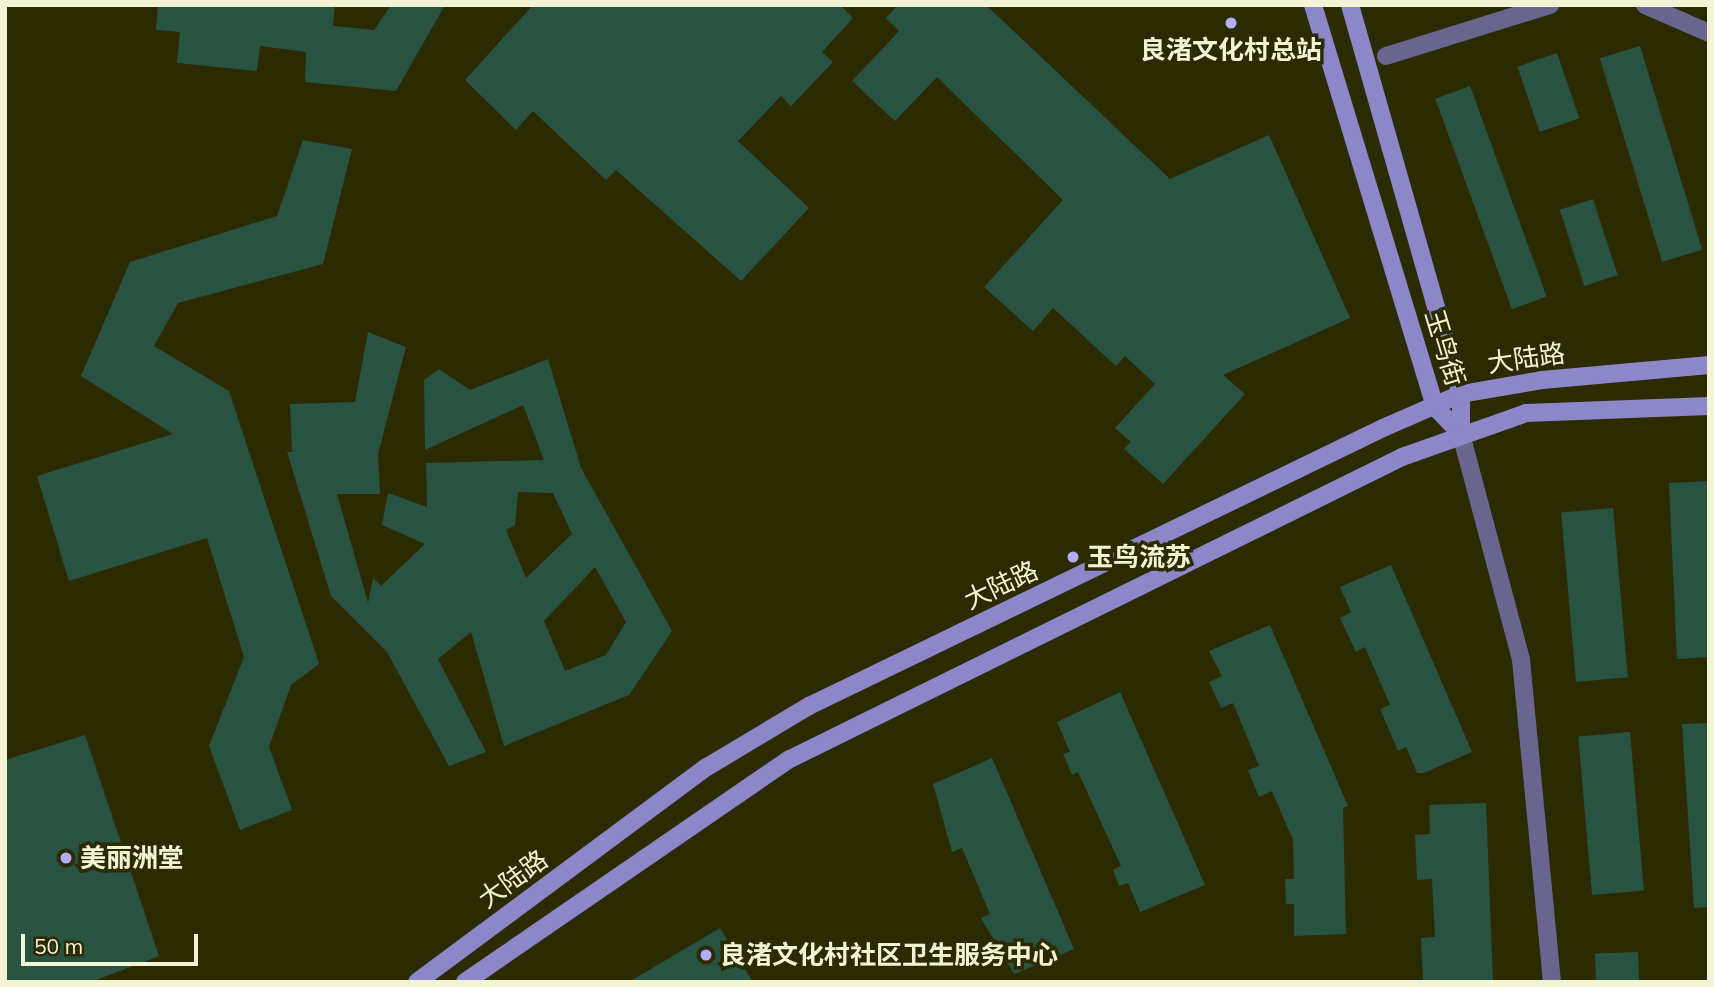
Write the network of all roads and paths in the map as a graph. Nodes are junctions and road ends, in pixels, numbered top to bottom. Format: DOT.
graph roads {
  1 [pos="1313,5"];
  2 [pos="1350,5"];
  3 [pos="1550,5"];
  4 [pos="1645,5"];
  5 [pos="1709,33"];
  6 [pos="1386,55"];
  7 [pos="1709,365"];
  8 [pos="1461,394"];
  9 [pos="1709,406"];
  10 [pos="1435,407"];
  11 [pos="1461,434"];
  12 [pos="417,982"];
  13 [pos="465,982"];
  14 [pos="1552,982"];
  1 -- 10 [label="main road, 玉鸟街"];
  2 -- 8 [label="main road, 玉鸟街"];
  3 -- 6 [label="street"];
  4 -- 5 [label="street"];
  7 -- 8 [label="main road, 大陆路"];
  8 -- 10 [label="main road, 大陆路"];
  8 -- 11 [label="main road, 玉鸟街"];
  9 -- 11 [label="main road, 大陆路"];
  10 -- 11 [label="main road, 玉鸟街"];
  10 -- 12 [label="main road, 大陆路"];
  11 -- 13 [label="main road, 大陆路"];
  11 -- 14 [label="street"];
}
